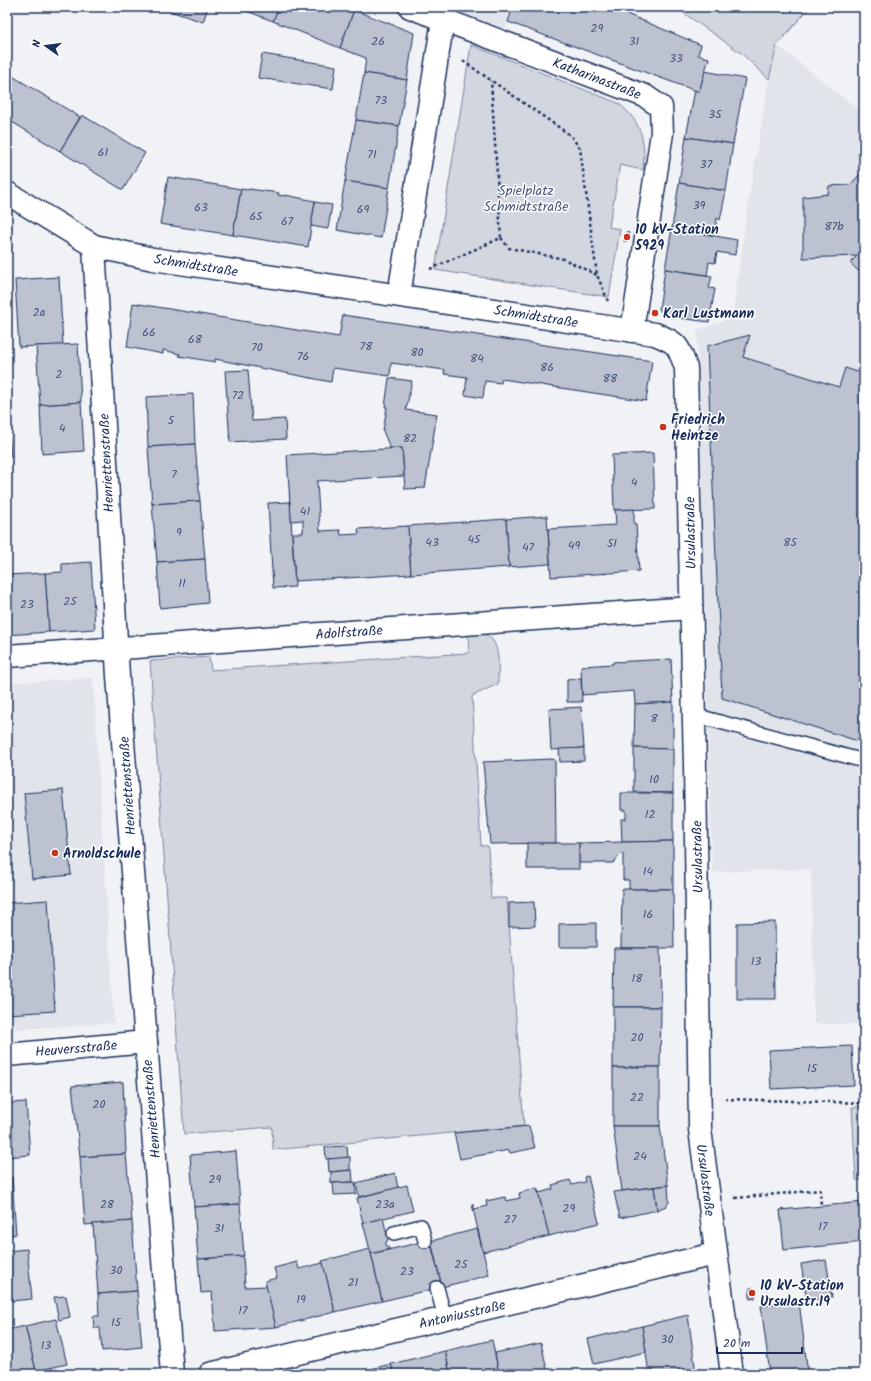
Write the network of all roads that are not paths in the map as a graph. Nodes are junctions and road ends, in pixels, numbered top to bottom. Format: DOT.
graph roads {
  1 [pos="410,7"];
  2 [pos="443,20"];
  3 [pos="7,193"];
  4 [pos="94,246"];
  5 [pos="400,288"];
  6 [pos="626,330"];
  7 [pos="672,341"];
  8 [pos="692,608"];
  9 [pos="117,648"];
  10 [pos="7,656"];
  11 [pos="694,715"];
  12 [pos="864,761"];
  13 [pos="146,1042"];
  14 [pos="7,1054"];
  15 [pos="394,1233"];
  16 [pos="425,1241"];
  17 [pos="715,1254"];
  18 [pos="437,1288"];
  19 [pos="445,1318"];
  20 [pos="172,1374"];
  21 [pos="210,1374"];
  22 [pos="732,1374"];
  1 -- 2 [label="street, Katharinastraße"];
  2 -- 5 [label="street"];
  2 -- 6 [label="street, Katharinastraße"];
  3 -- 4 [label="street, Schmidtstraße"];
  4 -- 5 [label="street, Schmidtstraße"];
  4 -- 9 [label="street, Henriettenstraße"];
  5 -- 6 [label="street, Schmidtstraße"];
  6 -- 7 [label="street, Schmidtstraße"];
  7 -- 8 [label="street, Ursulastraße"];
  8 -- 9 [label="street, Adolfstraße"];
  8 -- 11 [label="street, Ursulastraße"];
  9 -- 10 [label="street, Adolfstraße"];
  9 -- 13 [label="street, Henriettenstraße"];
  11 -- 12 [label="lane"];
  11 -- 17 [label="street, Ursulastraße"];
  13 -- 14 [label="street, Heuversstraße"];
  13 -- 20 [label="street, Henriettenstraße"];
  15 -- 16 [label="lane"];
  17 -- 19 [label="street, Antoniusstraße"];
  17 -- 22 [label="street, Ursulastraße"];
  18 -- 19 [label="lane"];
  19 -- 21 [label="street, Antoniusstraße"];
}
